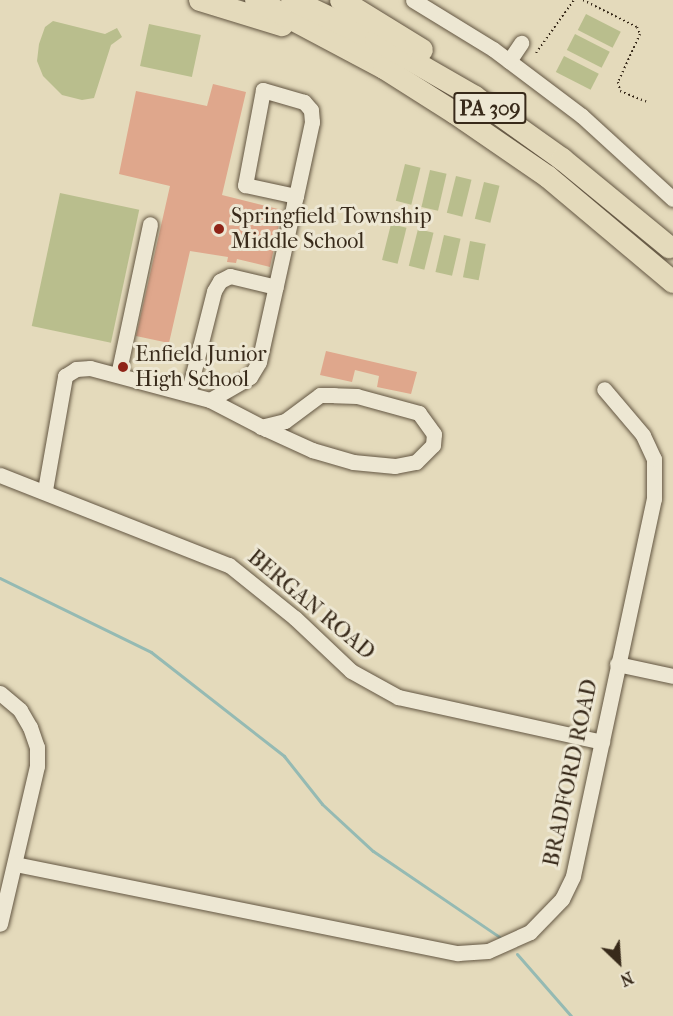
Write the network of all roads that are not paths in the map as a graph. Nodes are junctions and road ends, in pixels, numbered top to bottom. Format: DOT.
graph roads {
  1 [pos="200,0"];
  2 [pos="256,0"];
  3 [pos="292,0"];
  4 [pos="341,0"];
  5 [pos="413,0"];
  6 [pos="335,41"];
  7 [pos="521,43"];
  8 [pos="509,62"];
  9 [pos="296,196"];
  10 [pos="673,199"];
  11 [pos="150,224"];
  12 [pos="671,249"];
  13 [pos="673,282"];
  14 [pos="276,287"];
  15 [pos="118,375"];
  16 [pos="604,389"];
  17 [pos="188,394"];
  18 [pos="210,400"];
  19 [pos="261,427"];
  20 [pos="0,475"];
  21 [pos="45,490"];
  22 [pos="617,664"];
  23 [pos="673,676"];
  24 [pos="0,693"];
  25 [pos="602,742"];
  26 [pos="15,864"];
  27 [pos="0,924"];
  1 -- 6 [label="highway"];
  2 -- 6 [label="highway, PA 309"];
  3 -- 12 [label="highway, PA 309"];
  4 -- 12 [label="highway"];
  5 -- 8 [label="street"];
  6 -- 13 [label="highway, PA 309"];
  7 -- 8 [label="street"];
  8 -- 10 [label="street"];
  9 -- 9 [label="street"];
  9 -- 14 [label="street"];
  11 -- 15 [label="street"];
  14 -- 17 [label="street"];
  14 -- 18 [label="street"];
  15 -- 17 [label="street"];
  15 -- 21 [label="street"];
  16 -- 22 [label="street, BRADFORD ROAD"];
  17 -- 18 [label="street"];
  18 -- 19 [label="street"];
  19 -- 19 [label="street"];
  20 -- 21 [label="street, BERGAN ROAD"];
  21 -- 25 [label="street, BERGAN ROAD"];
  22 -- 23 [label="street"];
  22 -- 25 [label="street, BRADFORD ROAD"];
  24 -- 26 [label="street"];
  25 -- 26 [label="street, BRADFORD ROAD"];
  26 -- 27 [label="street"];
}
